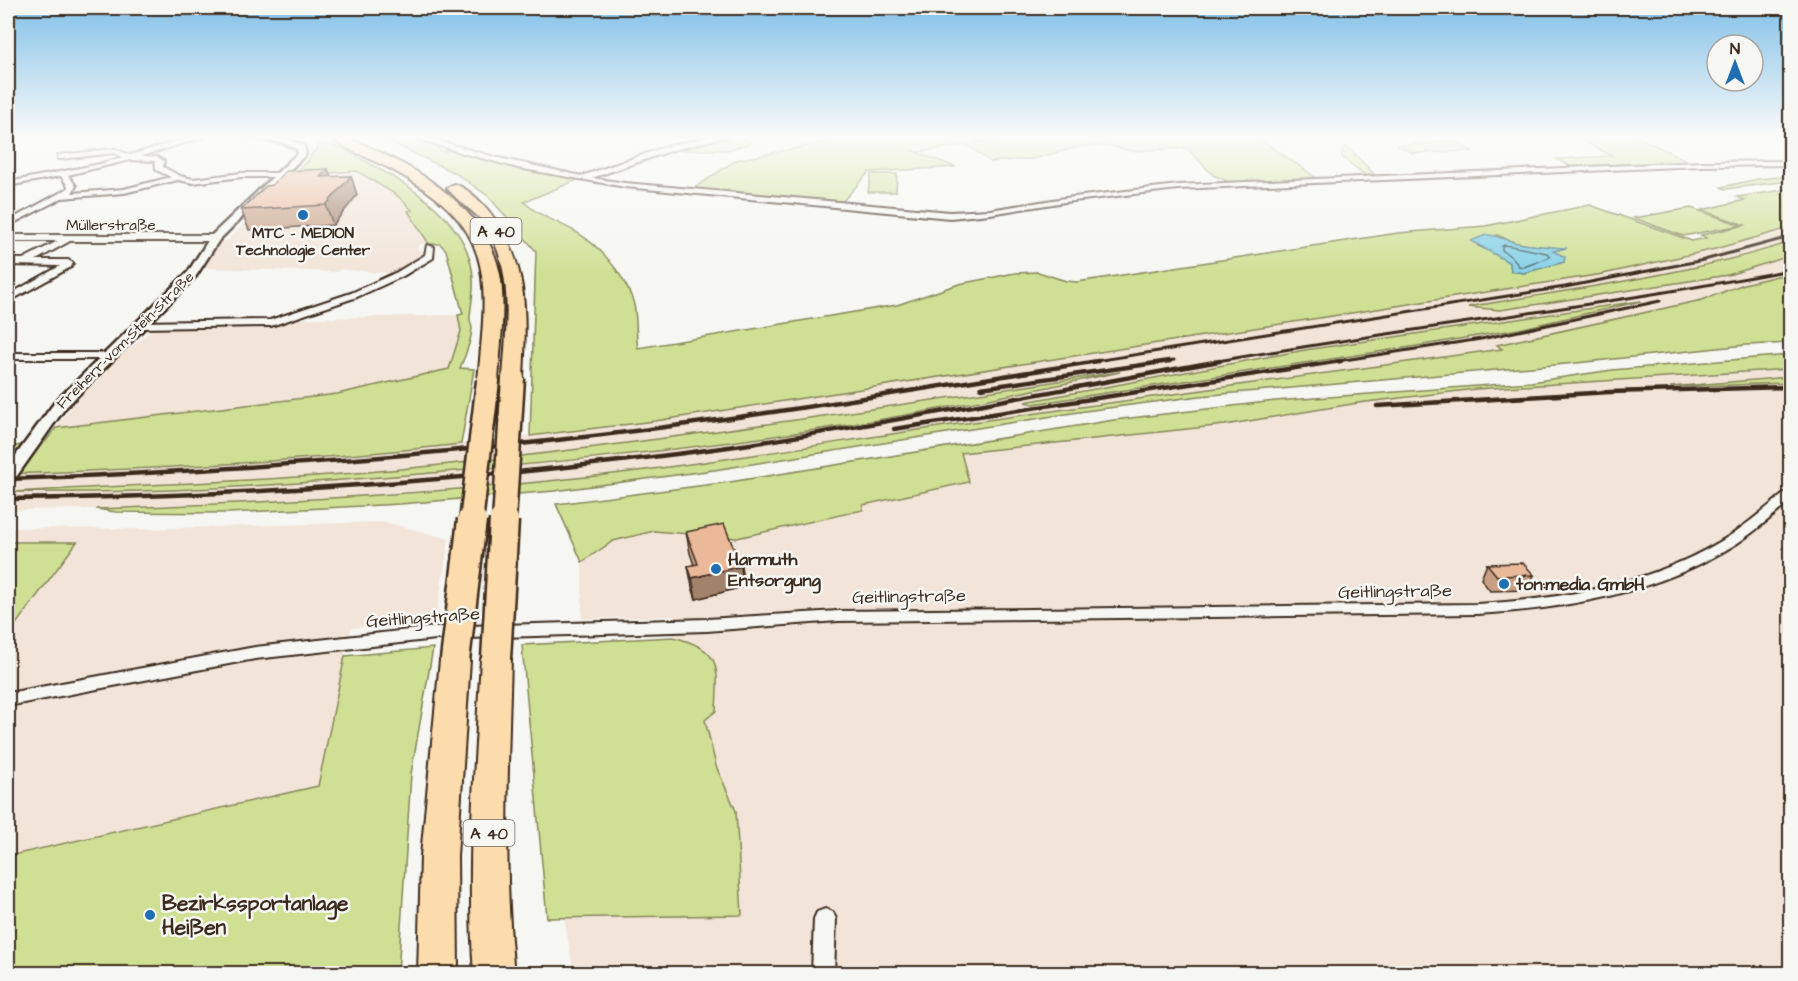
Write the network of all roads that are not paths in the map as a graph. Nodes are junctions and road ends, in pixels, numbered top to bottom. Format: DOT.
graph roads {
  1 [pos="69,182"];
  2 [pos="162,182"];
  3 [pos="274,182"];
  4 [pos="420,182"];
  5 [pos="445,182"];
  6 [pos="607,182"];
  7 [pos="1297,182"];
  8 [pos="63,196"];
  9 [pos="8,224"];
  10 [pos="8,238"];
  11 [pos="68,238"];
  12 [pos="215,238"];
  13 [pos="430,247"];
  14 [pos="8,262"];
  15 [pos="26,262"];
  16 [pos="8,300"];
  17 [pos="140,325"];
  18 [pos="8,356"];
  19 [pos="109,356"];
  20 [pos="500,379"];
  21 [pos="8,477"];
  22 [pos="1791,496"];
  23 [pos="8,700"];
  24 [pos="825,920"];
  25 [pos="438,974"];
  26 [pos="494,974"];
  27 [pos="823,974"];
  1 -- 8 [label="street, Müllerstraße"];
  2 -- 8 [label="street"];
  3 -- 12 [label="street, Freiherr-vom-Stein-Straße"];
  4 -- 20 [label="highway, A 40"];
  5 -- 20 [label="highway, A 40"];
  6 -- 7 [label="street"];
  8 -- 9 [label="street, Müllerstraße"];
  10 -- 11 [label="street, Müllerstraße"];
  11 -- 12 [label="street, Müllerstraße"];
  11 -- 15 [label="street"];
  12 -- 17 [label="street, Freiherr-vom-Stein-Straße"];
  13 -- 17 [label="street"];
  14 -- 15 [label="street"];
  15 -- 16 [label="street"];
  17 -- 19 [label="street, Freiherr-vom-Stein-Straße"];
  18 -- 19 [label="street"];
  19 -- 21 [label="street, Freiherr-vom-Stein-Straße"];
  20 -- 25 [label="highway, A 40, bridge"];
  20 -- 26 [label="highway, A 40, bridge"];
  22 -- 23 [label="street, Geitlingstraße"];
  24 -- 27 [label="street"];
}
